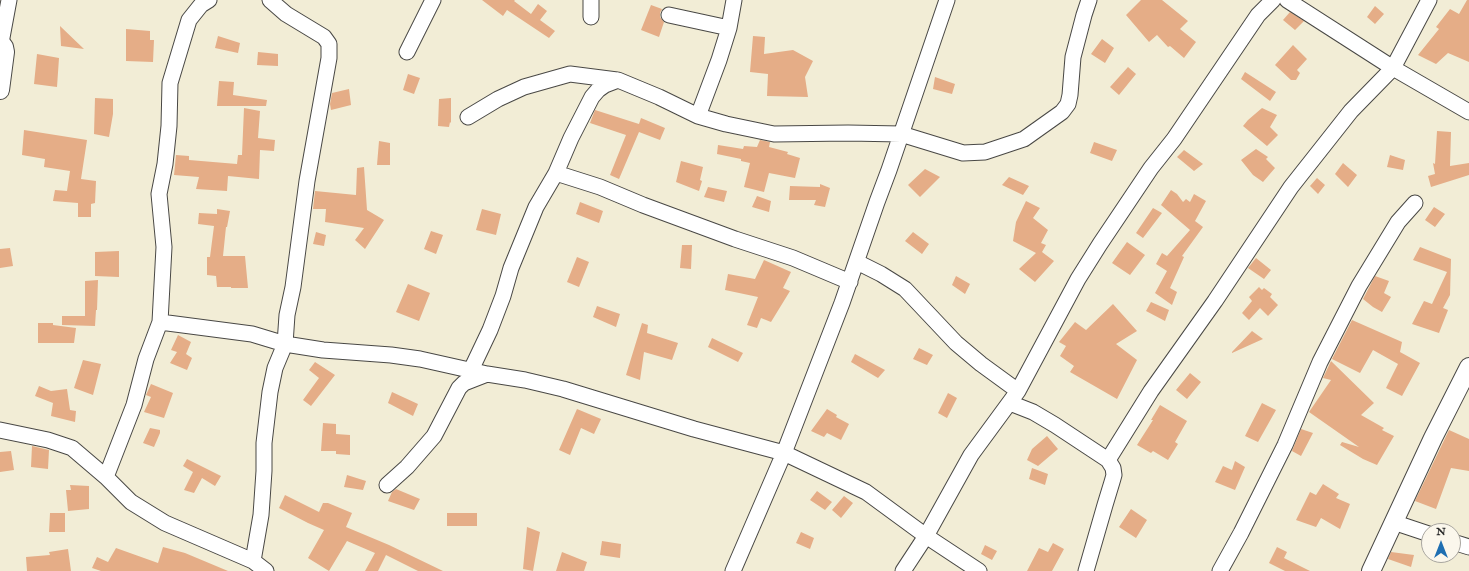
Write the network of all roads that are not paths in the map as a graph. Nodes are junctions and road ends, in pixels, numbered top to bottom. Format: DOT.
graph roads {
  1 [pos="9,0"];
  2 [pos="209,0"];
  3 [pos="270,0"];
  4 [pos="433,0"];
  5 [pos="591,0"];
  6 [pos="734,0"];
  7 [pos="947,0"];
  8 [pos="1090,0"];
  9 [pos="1273,0"];
  10 [pos="1287,0"];
  11 [pos="1429,0"];
  12 [pos="669,15"];
  13 [pos="591,16"];
  14 [pos="729,28"];
  15 [pos="0,43"];
  16 [pos="407,52"];
  17 [pos="1393,68"];
  18 [pos="618,80"];
  19 [pos="0,90"];
  20 [pos="1469,112"];
  21 [pos="468,116"];
  22 [pos="698,116"];
  23 [pos="901,134"];
  24 [pos="556,173"];
  25 [pos="1415,203"];
  26 [pos="857,262"];
  27 [pos="850,282"];
  28 [pos="160,322"];
  29 [pos="285,344"];
  30 [pos="1469,367"];
  31 [pos="471,370"];
  32 [pos="487,374"];
  33 [pos="1014,397"];
  34 [pos="0,430"];
  35 [pos="784,453"];
  36 [pos="1108,460"];
  37 [pos="106,477"];
  38 [pos="387,486"];
  39 [pos="1393,522"];
  40 [pos="1421,531"];
  41 [pos="926,536"];
  42 [pos="254,561"];
  43 [pos="266,571"];
  44 [pos="733,571"];
  45 [pos="903,571"];
  46 [pos="978,571"];
  47 [pos="1086,571"];
  48 [pos="1220,571"];
  49 [pos="1371,571"];
  1 -- 15 [label="street"];
  2 -- 28 [label="street"];
  3 -- 29 [label="street"];
  4 -- 16 [label="street"];
  5 -- 13 [label="street"];
  6 -- 14 [label="street"];
  7 -- 23 [label="street"];
  8 -- 23 [label="street"];
  9 -- 33 [label="street"];
  10 -- 17 [label="street"];
  11 -- 17 [label="street"];
  12 -- 14 [label="street"];
  14 -- 22 [label="street"];
  15 -- 19 [label="street"];
  17 -- 20 [label="street"];
  17 -- 36 [label="street"];
  18 -- 21 [label="street"];
  18 -- 22 [label="street"];
  18 -- 24 [label="street"];
  22 -- 23 [label="street"];
  23 -- 26 [label="street"];
  24 -- 27 [label="street"];
  24 -- 31 [label="street"];
  25 -- 48 [label="street"];
  26 -- 27 [label="street"];
  26 -- 33 [label="street"];
  27 -- 35 [label="street"];
  28 -- 29 [label="street"];
  28 -- 37 [label="street"];
  29 -- 31 [label="street"];
  29 -- 42 [label="street"];
  30 -- 39 [label="street"];
  31 -- 32 [label="street"];
  32 -- 35 [label="street"];
  32 -- 38 [label="street"];
  33 -- 36 [label="street"];
  33 -- 41 [label="street"];
  34 -- 37 [label="street"];
  35 -- 41 [label="street"];
  35 -- 44 [label="street"];
  36 -- 47 [label="street"];
  37 -- 42 [label="street"];
  39 -- 40 [label="street"];
  39 -- 49 [label="street"];
  41 -- 45 [label="street"];
  41 -- 46 [label="street"];
  42 -- 43 [label="street"];
}
